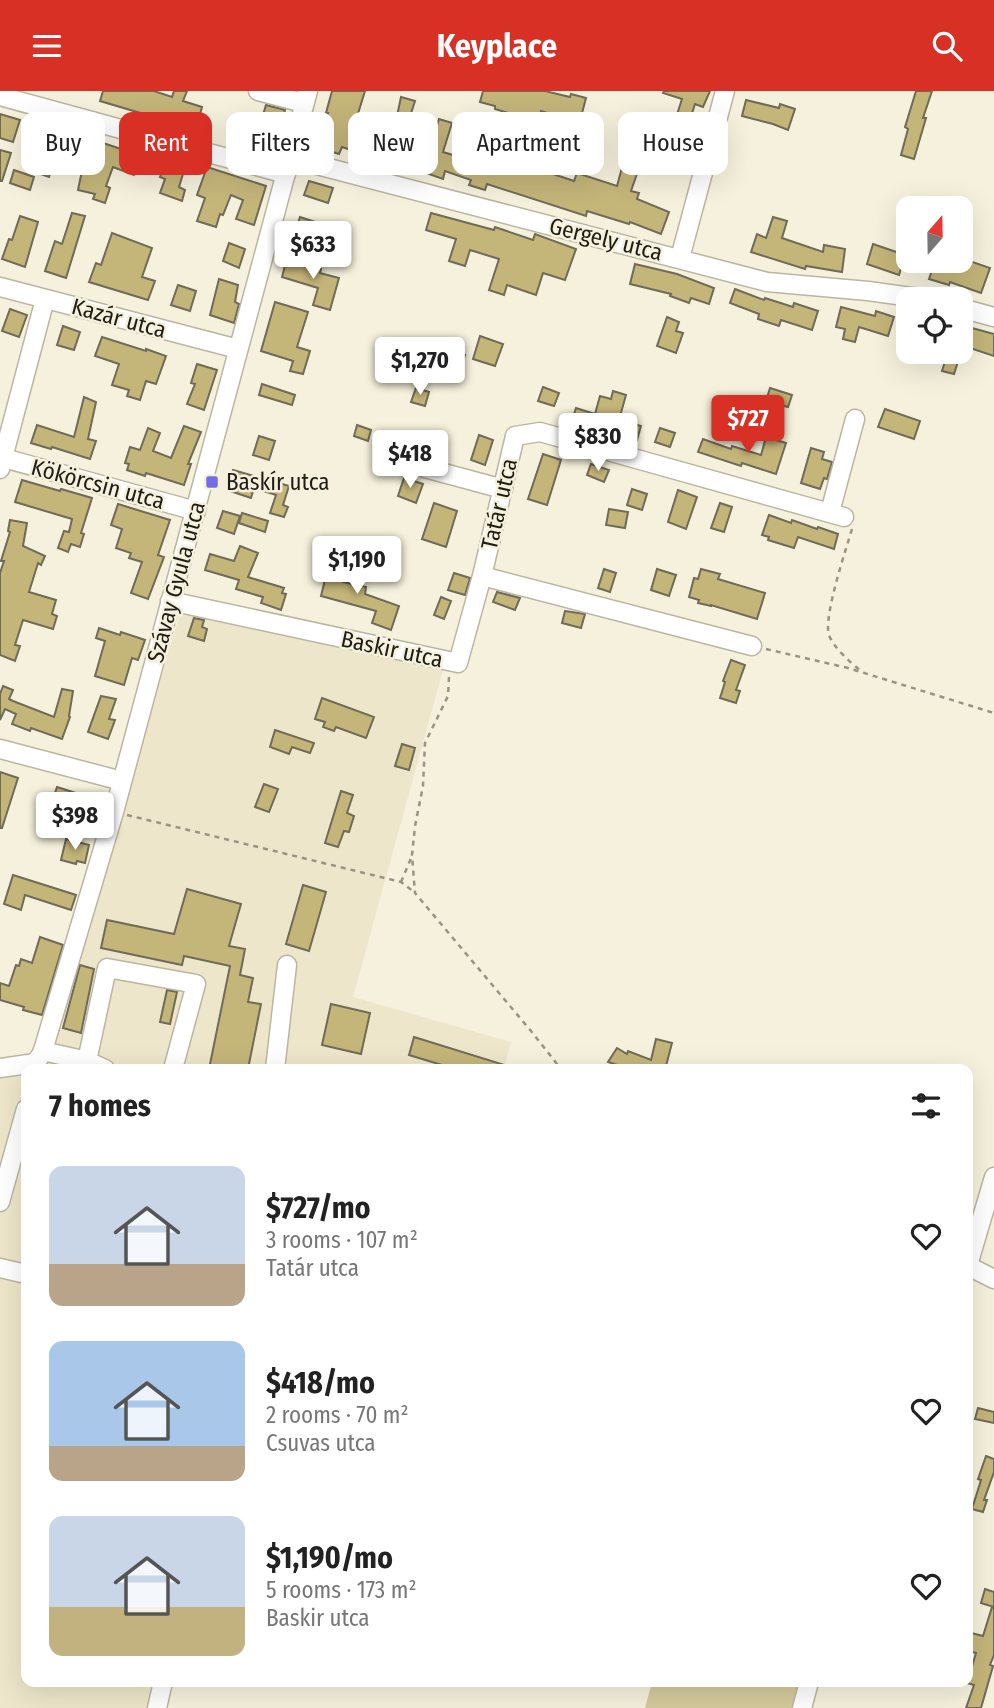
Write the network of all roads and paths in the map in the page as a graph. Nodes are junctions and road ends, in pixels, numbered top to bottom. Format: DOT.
graph roads {
  1 [pos="258,91"];
  2 [pos="725,91"];
  3 [pos="0,96"];
  4 [pos="306,97"];
  5 [pos="226,151"];
  6 [pos="286,175"];
  7 [pos="326,175"];
  8 [pos="680,258"];
  9 [pos="0,287"];
  10 [pos="896,295"];
  11 [pos="46,299"];
  12 [pos="973,312"];
  13 [pos="994,317"];
  14 [pos="238,349"];
  15 [pos="855,419"];
  16 [pos="1,461"];
  17 [pos="425,468"];
  18 [pos="503,489"];
  19 [pos="196,511"];
  20 [pos="837,515"];
  21 [pos="482,576"];
  22 [pos="170,601"];
  23 [pos="752,646"];
  24 [pos="449,661"];
  25 [pos="863,672"];
  26 [pos="994,713"];
  27 [pos="0,749"];
  28 [pos="122,781"];
  29 [pos="114,812"];
  30 [pos="412,855"];
  31 [pos="401,883"];
  32 [pos="415,893"];
  33 [pos="287,965"];
  34 [pos="38,1061"];
  35 [pos="87,1061"];
  36 [pos="21,1064"];
  37 [pos="94,1064"];
  38 [pos="174,1064"];
  39 [pos="276,1064"];
  40 [pos="557,1064"];
  41 [pos="0,1068"];
  42 [pos="19,1165"];
  43 [pos="994,1177"];
  44 [pos="0,1202"];
  45 [pos="973,1248"];
  46 [pos="0,1268"];
  47 [pos="973,1268"];
  48 [pos="21,1273"];
  49 [pos="994,1279"];
  50 [pos="162,1687"];
  51 [pos="808,1687"];
  52 [pos="157,1708"];
  53 [pos="802,1708"];
  1 -- 4 [label="street"];
  2 -- 8 [label="street"];
  3 -- 5 [label="street, Gergely utca"];
  6 -- 14 [label="street, Szávay Gyula utca"];
  7 -- 8 [label="street, Gergely utca"];
  8 -- 10 [label="street, Gergely utca"];
  9 -- 11 [label="street, Kazár utca"];
  11 -- 14 [label="street, Kazár utca"];
  11 -- 16 [label="street"];
  12 -- 13 [label="street"];
  14 -- 19 [label="street, Szávay Gyula utca"];
  15 -- 20 [label="street"];
  16 -- 19 [label="street, Kökörcsin utca"];
  17 -- 18 [label="street"];
  18 -- 20 [label="street, Tatár utca"];
  18 -- 21 [label="street, Tatár utca"];
  19 -- 22 [label="street, Szávay Gyula utca"];
  20 -- 25 [label="path"];
  21 -- 23 [label="street"];
  21 -- 24 [label="street, Baskir utca"];
  22 -- 24 [label="street, Baskir utca"];
  22 -- 28 [label="street, Szávay Gyula utca"];
  23 -- 25 [label="path"];
  24 -- 30 [label="path"];
  25 -- 26 [label="path"];
  27 -- 28 [label="street"];
  28 -- 29 [label="street, Szávay Gyula utca"];
  29 -- 31 [label="path"];
  29 -- 34 [label="street, Szávay Gyula utca"];
  30 -- 31 [label="path"];
  30 -- 32 [label="path"];
  31 -- 32 [label="path"];
  32 -- 40 [label="path"];
  33 -- 39 [label="street"];
  34 -- 35 [label="street"];
  35 -- 37 [label="street"];
  35 -- 38 [label="street"];
  36 -- 41 [label="street"];
  42 -- 44 [label="street"];
  43 -- 45 [label="street"];
  46 -- 48 [label="street"];
  47 -- 49 [label="street"];
  50 -- 52 [label="street"];
  51 -- 53 [label="street"];
}
